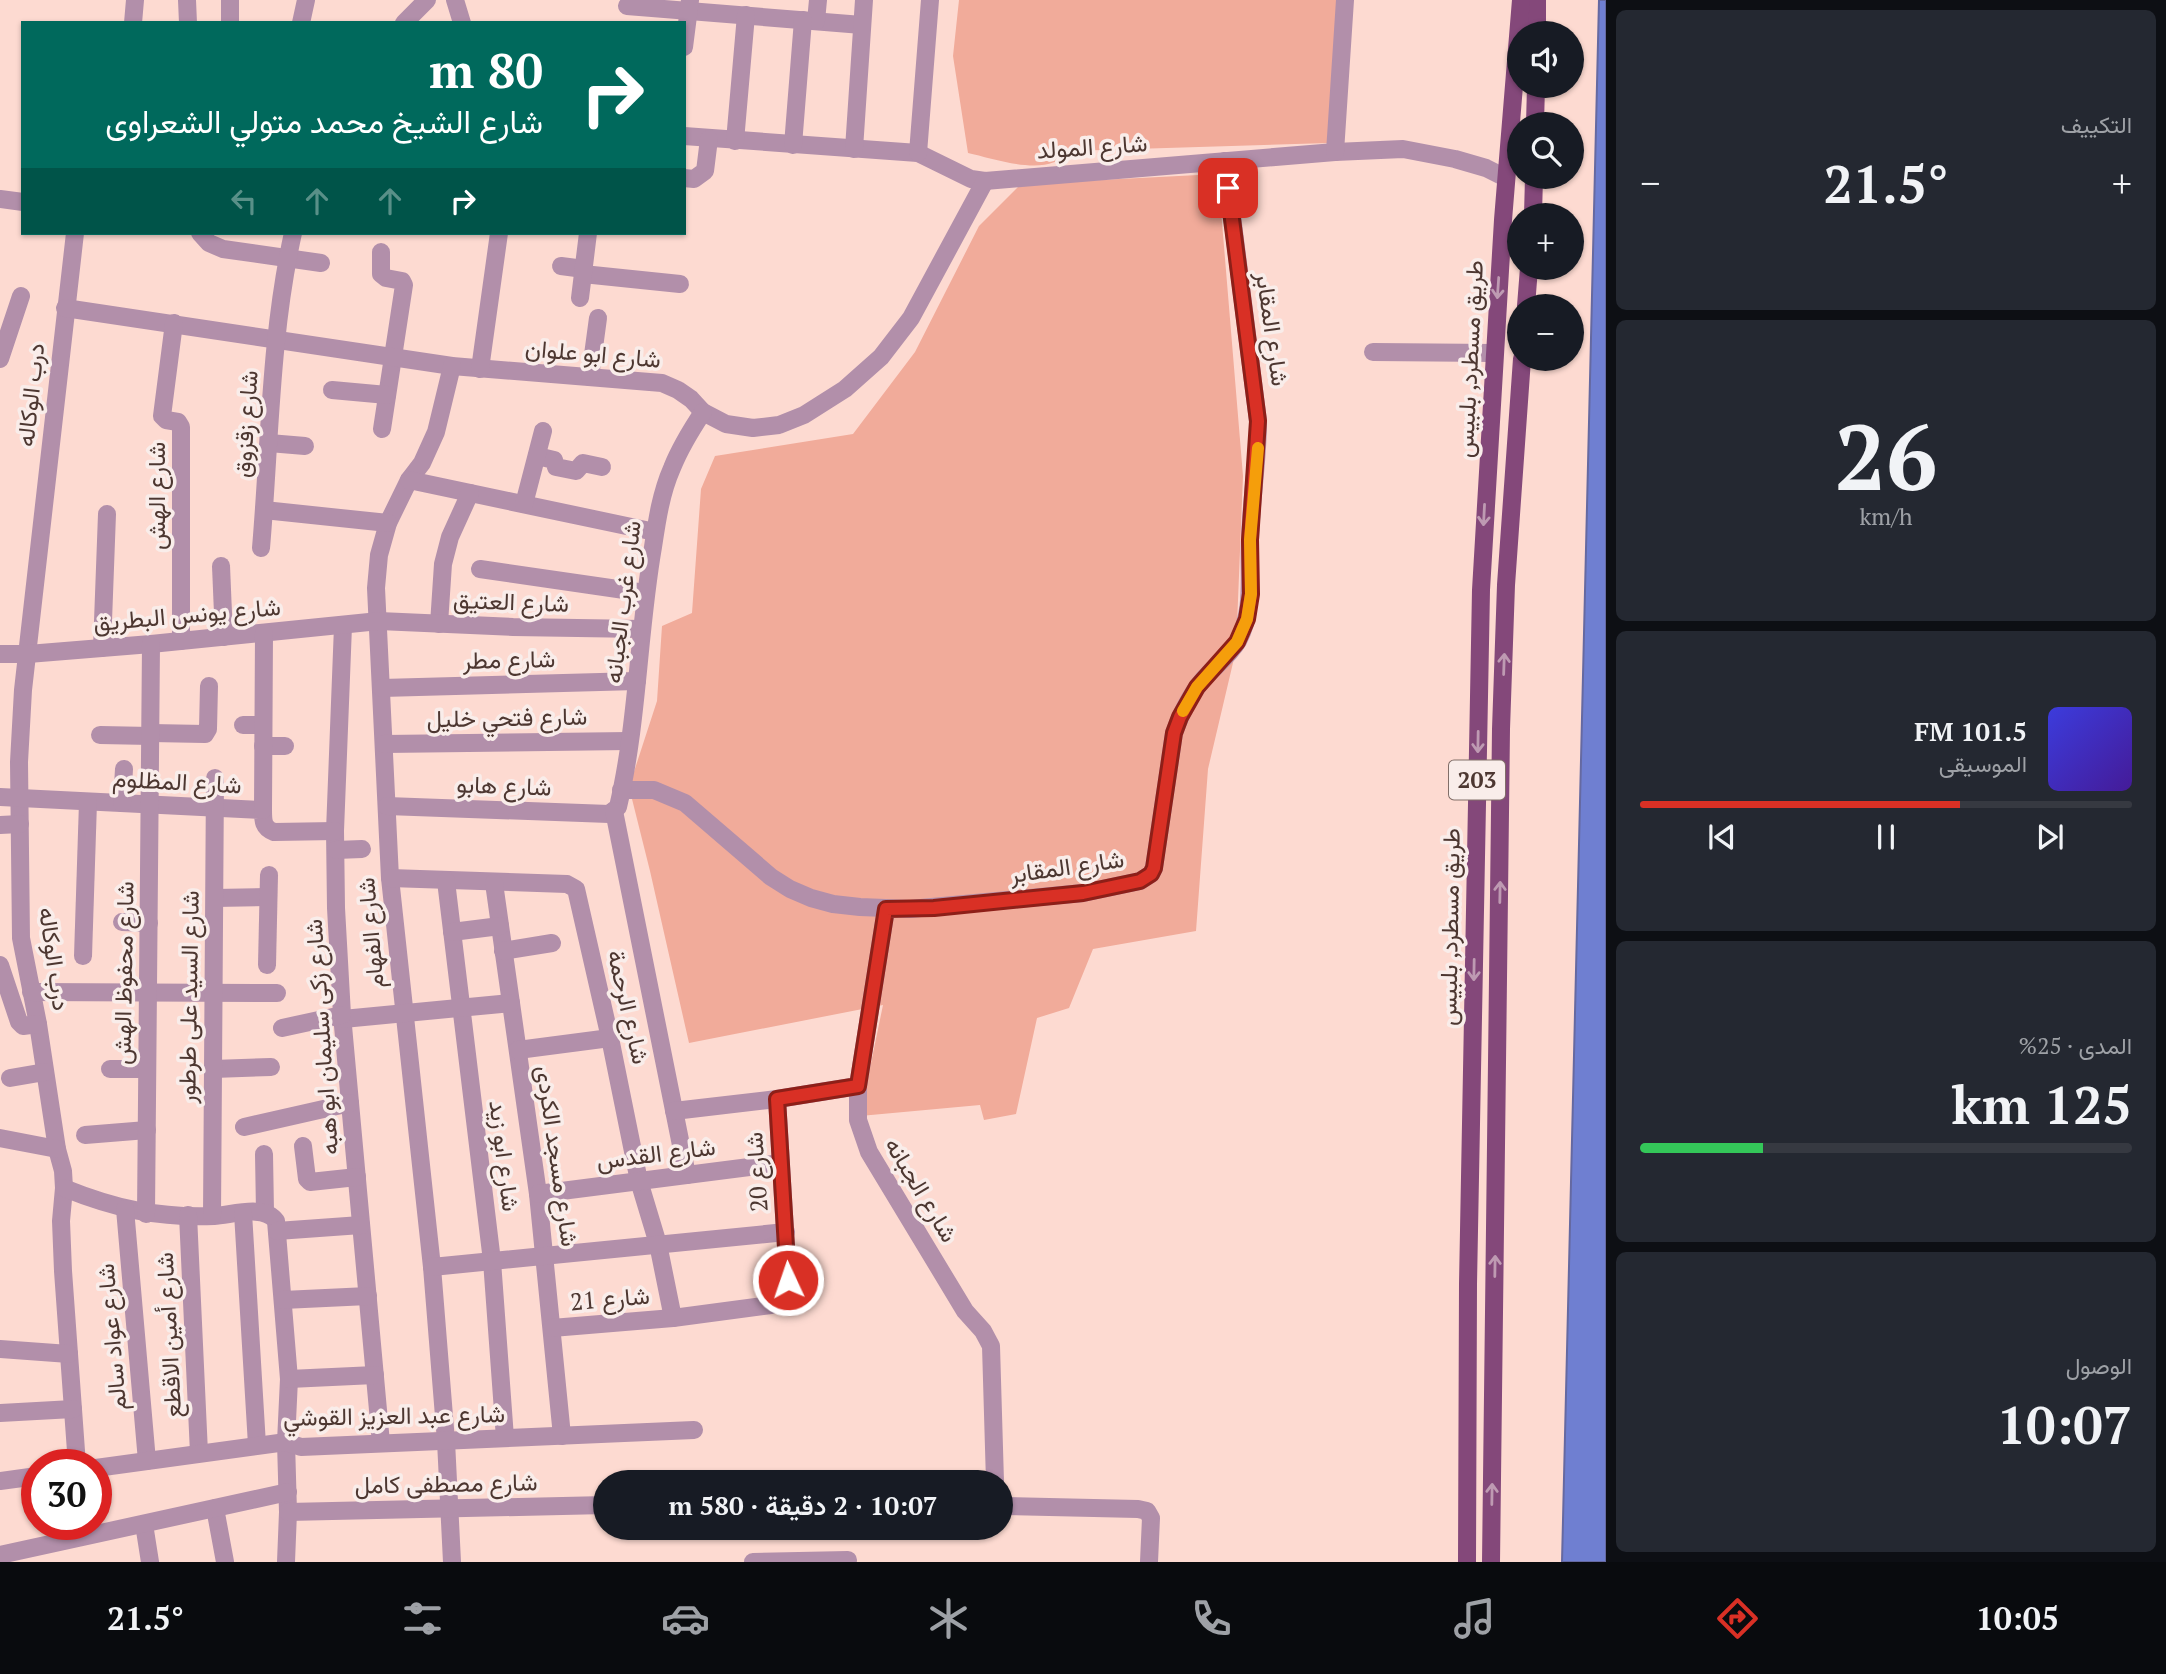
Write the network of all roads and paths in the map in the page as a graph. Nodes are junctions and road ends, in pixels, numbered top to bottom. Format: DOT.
graph roads {
  1 [pos="135,0"];
  2 [pos="187,0"];
  3 [pos="230,0"];
  4 [pos="306,0"];
  5 [pos="427,0"];
  6 [pos="455,0"];
  7 [pos="818,0"];
  8 [pos="864,0"];
  9 [pos="930,0"];
  10 [pos="1345,0"];
  11 [pos="1521,0"];
  12 [pos="1537,0"];
  13 [pos="689,5"];
  14 [pos="626,10"];
  15 [pos="757,11"];
  16 [pos="133,21"];
  17 [pos="188,21"];
  18 [pos="229,21"];
  19 [pos="301,21"];
  20 [pos="406,21"];
  21 [pos="461,21"];
  22 [pos="810,21"];
  23 [pos="1537,21"];
  24 [pos="862,25"];
  25 [pos="686,30"];
  26 [pos="686,136"];
  27 [pos="709,139"];
  28 [pos="735,141"];
  29 [pos="793,145"];
  30 [pos="854,149"];
  31 [pos="1335,152"];
  32 [pos="918,153"];
  33 [pos="1225,161"];
  34 [pos="686,178"];
  35 [pos="1506,178"];
  36 [pos="985,181"];
  37 [pos="0,199"];
  38 [pos="21,202"];
  39 [pos="1509,203"];
  40 [pos="75,235"];
  41 [pos="202,235"];
  42 [pos="293,235"];
  43 [pos="499,235"];
  44 [pos="588,235"];
  45 [pos="1507,251"];
  46 [pos="381,252"];
  47 [pos="287,258"];
  48 [pos="321,263"];
  49 [pos="561,266"];
  50 [pos="583,271"];
  51 [pos="680,284"];
  52 [pos="21,296"];
  53 [pos="580,298"];
  54 [pos="65,308"];
  55 [pos="598,318"];
  56 [pos="174,323"];
  57 [pos="277,341"];
  58 [pos="1373,352"];
  59 [pos="1494,353"];
  60 [pos="393,357"];
  61 [pos="0,359"];
  62 [pos="452,366"];
  63 [pos="480,369"];
  64 [pos="1521,371"];
  65 [pos="590,377"];
  66 [pos="332,390"];
  67 [pos="387,396"];
  68 [pos="703,412"];
  69 [pos="382,429"];
  70 [pos="543,431"];
  71 [pos="269,443"];
  72 [pos="305,446"];
  73 [pos="537,456"];
  74 [pos="602,467"];
  75 [pos="409,480"];
  76 [pos="470,493"];
  77 [pos="524,504"];
  78 [pos="264,510"];
  79 [pos="107,514"];
  80 [pos="388,523"];
  81 [pos="655,532"];
  82 [pos="261,548"];
  83 [pos="221,566"];
  84 [pos="481,569"];
  85 [pos="645,593"];
  86 [pos="379,621"];
  87 [pos="439,624"];
  88 [pos="344,626"];
  89 [pos="642,629"];
  90 [pos="264,633"];
  91 [pos="224,637"];
  92 [pos="181,641"];
  93 [pos="151,644"];
  94 [pos="102,648"];
  95 [pos="0,654"];
  96 [pos="28,654"];
  97 [pos="637,681"];
  98 [pos="209,686"];
  99 [pos="382,688"];
  100 [pos="243,725"];
  101 [pos="263,725"];
  102 [pos="151,734"];
  103 [pos="100,735"];
  104 [pos="629,741"];
  105 [pos="384,744"];
  106 [pos="263,746"];
  107 [pos="285,746"];
  108 [pos="124,769"];
  109 [pos="215,778"];
  110 [pos="0,797"];
  111 [pos="19,798"];
  112 [pos="88,802"];
  113 [pos="122,803"];
  114 [pos="618,803"];
  115 [pos="150,805"];
  116 [pos="387,806"];
  117 [pos="216,808"];
  118 [pos="263,810"];
  119 [pos="20,824"];
  120 [pos="0,825"];
  121 [pos="335,831"];
  122 [pos="362,849"];
  123 [pos="335,850"];
  124 [pos="269,875"];
  125 [pos="390,878"];
  126 [pos="446,881"];
  127 [pos="494,883"];
  128 [pos="268,897"];
  129 [pos="215,898"];
  130 [pos="886,909"];
  131 [pos="122,922"];
  132 [pos="149,923"];
  133 [pos="500,926"];
  134 [pos="452,932"];
  135 [pos="552,943"];
  136 [pos="503,951"];
  137 [pos="83,956"];
  138 [pos="0,965"];
  139 [pos="267,965"];
  140 [pos="32,992"];
  141 [pos="148,992"];
  142 [pos="214,992"];
  143 [pos="277,993"];
  144 [pos="510,1003"];
  145 [pos="461,1008"];
  146 [pos="403,1013"];
  147 [pos="343,1017"];
  148 [pos="38,1024"];
  149 [pos="282,1028"];
  150 [pos="610,1038"];
  151 [pos="518,1050"];
  152 [pos="271,1067"];
  153 [pos="110,1069"];
  154 [pos="147,1069"];
  155 [pos="213,1069"];
  156 [pos="45,1072"];
  157 [pos="10,1078"];
  158 [pos="858,1086"];
  159 [pos="777,1099"];
  160 [pos="350,1103"];
  161 [pos="674,1111"];
  162 [pos="244,1127"];
  163 [pos="147,1130"];
  164 [pos="85,1135"];
  165 [pos="0,1138"];
  166 [pos="303,1146"];
  167 [pos="57,1149"];
  168 [pos="264,1154"];
  169 [pos="781,1163"];
  170 [pos="687,1175"];
  171 [pos="357,1177"];
  172 [pos="639,1181"];
  173 [pos="64,1188"];
  174 [pos="538,1194"];
  175 [pos="125,1209"];
  176 [pos="265,1212"];
  177 [pos="243,1213"];
  178 [pos="146,1214"];
  179 [pos="188,1215"];
  180 [pos="212,1216"];
  181 [pos="361,1225"];
  182 [pos="277,1231"];
  183 [pos="786,1232"];
  184 [pos="658,1244"];
  185 [pos="546,1256"];
  186 [pos="492,1261"];
  187 [pos="432,1267"];
  188 [pos="368,1296"];
  189 [pos="283,1300"];
  190 [pos="673,1318"];
  191 [pos="552,1328"];
  192 [pos="0,1349"];
  193 [pos="69,1354"];
  194 [pos="375,1375"];
  195 [pos="289,1379"];
  196 [pos="73,1409"];
  197 [pos="0,1413"];
  198 [pos="694,1430"];
  199 [pos="562,1436"];
  200 [pos="505,1438"];
  201 [pos="446,1441"];
  202 [pos="286,1442"];
  203 [pos="381,1443"];
  204 [pos="257,1445"];
  205 [pos="76,1449"];
  206 [pos="199,1453"];
  207 [pos="147,1461"];
  208 [pos="112,1466"];
  209 [pos="995,1470"];
  210 [pos="21,1478"];
  211 [pos="0,1481"];
  212 [pos="288,1492"];
  213 [pos="593,1505"];
  214 [pos="1013,1506"];
  215 [pos="215,1508"];
  216 [pos="450,1509"];
  217 [pos="288,1512"];
  218 [pos="144,1524"];
  219 [pos="0,1555"];
  220 [pos="848,1560"];
  221 [pos="150,1562"];
  222 [pos="225,1562"];
  223 [pos="286,1562"];
  224 [pos="452,1562"];
  225 [pos="753,1562"];
  226 [pos="1149,1562"];
  227 [pos="1467,1562"];
  228 [pos="1491,1562"];
  1 -- 16 [label="street"];
  2 -- 17 [label="street"];
  3 -- 18 [label="street"];
  4 -- 19 [label="street"];
  5 -- 20 [label="street"];
  6 -- 21 [label="street"];
  7 -- 22 [label="street"];
  8 -- 24 [label="street"];
  9 -- 32 [label="street"];
  10 -- 31 [label="street"];
  11 -- 35 [label="main road, طريق مسطرد, بلبيس / 203"];
  12 -- 23 [label="main road"];
  13 -- 14 [label="street"];
  13 -- 15 [label="street"];
  13 -- 25 [label="street"];
  15 -- 22 [label="street"];
  15 -- 28 [label="street"];
  22 -- 24 [label="street"];
  22 -- 29 [label="street"];
  24 -- 30 [label="street"];
  26 -- 27 [label="street, شارع المولد"];
  27 -- 28 [label="street, شارع المولد"];
  27 -- 34 [label="street"];
  28 -- 29 [label="street, شارع المولد"];
  29 -- 30 [label="street, شارع المولد"];
  30 -- 32 [label="street, شارع المولد"];
  31 -- 33 [label="street, شارع المولد"];
  31 -- 35 [label="street, شارع المولد"];
  32 -- 36 [label="street, شارع المولد"];
  33 -- 36 [label="street, شارع المولد"];
  33 -- 130 [label="street, شارع المقابر"];
  35 -- 39 [label="main road, طريق مسطرد, بلبيس / 203"];
  36 -- 68 [label="street, شارع ابو علوان"];
  37 -- 38 [label="street"];
  40 -- 54 [label="street, درب الوكاله"];
  41 -- 47 [label="street"];
  42 -- 47 [label="street, شارع زقزوق"];
  43 -- 63 [label="street"];
  44 -- 50 [label="street"];
  45 -- 59 [label="main road, طريق مسطرد, بلبيس / 203, one-way"];
  46 -- 60 [label="street"];
  47 -- 48 [label="street"];
  47 -- 57 [label="street, شارع زقزوق"];
  49 -- 50 [label="street"];
  50 -- 51 [label="street"];
  50 -- 53 [label="street"];
  52 -- 61 [label="street"];
  54 -- 56 [label="street, شارع ابو علوان"];
  54 -- 96 [label="street, درب الوكاله"];
  55 -- 65 [label="street"];
  56 -- 57 [label="street, شارع ابو علوان"];
  56 -- 92 [label="street, شارع الهش"];
  57 -- 60 [label="street, شارع ابو علوان"];
  57 -- 71 [label="street, شارع زقزوق"];
  58 -- 59 [label="street"];
  59 -- 227 [label="main road, طريق مسطرد, بلبيس / 203, one-way"];
  60 -- 62 [label="street, شارع ابو علوان"];
  60 -- 67 [label="street"];
  62 -- 63 [label="street, شارع ابو علوان"];
  62 -- 75 [label="street, شارع الفهام"];
  63 -- 65 [label="street, شارع ابو علوان"];
  228 -- 64 [label="main road, طريق مسطرد, بلبيس / 203, one-way"];
  65 -- 68 [label="street, شارع ابو علوان"];
  66 -- 67 [label="street"];
  67 -- 69 [label="street"];
  68 -- 81 [label="street, شارع غرب الجبانه"];
  70 -- 73 [label="street"];
  71 -- 72 [label="street"];
  71 -- 78 [label="street, شارع زقزوق"];
  73 -- 74 [label="street"];
  73 -- 77 [label="street"];
  75 -- 76 [label="street"];
  75 -- 80 [label="street, شارع الفهام"];
  76 -- 77 [label="street"];
  76 -- 87 [label="street"];
  77 -- 81 [label="street"];
  78 -- 80 [label="street, شارع زقزوق"];
  78 -- 82 [label="street, شارع زقزوق"];
  79 -- 94 [label="street"];
  80 -- 86 [label="street, شارع الفهام"];
  81 -- 85 [label="street, شارع غرب الجبانه"];
  83 -- 91 [label="street"];
  84 -- 85 [label="street"];
  85 -- 89 [label="street, شارع غرب الجبانه"];
  86 -- 87 [label="street, شارع العتيق"];
  86 -- 88 [label="street, شارع يونس البطريق"];
  86 -- 99 [label="street, شارع الفهام"];
  87 -- 89 [label="street, شارع العتيق"];
  88 -- 90 [label="street, شارع يونس البطريق"];
  88 -- 121 [label="street, شارع زكى سليمان ابو هبه"];
  89 -- 97 [label="street, شارع غرب الجبانه"];
  90 -- 91 [label="street, شارع يونس البطريق"];
  90 -- 101 [label="street"];
  91 -- 92 [label="street, شارع يونس البطريق"];
  92 -- 93 [label="street, شارع يونس البطريق"];
  93 -- 94 [label="street, شارع يونس البطريق"];
  93 -- 102 [label="street, شارع محفوظ الهش"];
  94 -- 96 [label="street, شارع يونس البطريق"];
  95 -- 96 [label="street, شارع يونس البطريق"];
  96 -- 111 [label="street, درب الوكاله"];
  97 -- 99 [label="street, شارع مطر"];
  97 -- 104 [label="street, شارع غرب الجبانه"];
  98 -- 102 [label="street"];
  99 -- 105 [label="street, شارع الفهام"];
  100 -- 101 [label="street"];
  101 -- 106 [label="street"];
  102 -- 103 [label="street"];
  102 -- 115 [label="street, شارع محفوظ الهش"];
  104 -- 105 [label="street, شارع فتحي خليل"];
  104 -- 114 [label="street, شارع غرب الجبانه"];
  105 -- 116 [label="street, شارع الفهام"];
  106 -- 107 [label="street"];
  106 -- 118 [label="street"];
  108 -- 113 [label="street"];
  109 -- 117 [label="street, شارع السيد على طرطور"];
  110 -- 111 [label="street, شارع المظلوم"];
  111 -- 112 [label="street, شارع المظلوم"];
  111 -- 119 [label="street, درب الوكاله"];
  112 -- 113 [label="street, شارع المظلوم"];
  112 -- 137 [label="street"];
  113 -- 115 [label="street, شارع المظلوم"];
  114 -- 116 [label="street, شارع هابو"];
  114 -- 130 [label="street, شارع المقابر"];
  114 -- 161 [label="street, شارع غرب الجبانه"];
  115 -- 117 [label="street, شارع المظلوم"];
  115 -- 132 [label="street, شارع محفوظ الهش"];
  116 -- 125 [label="street, شارع الفهام"];
  117 -- 118 [label="street, شارع المظلوم"];
  117 -- 129 [label="street, شارع السيد على طرطور"];
  118 -- 121 [label="street, شارع المظلوم"];
  119 -- 120 [label="street"];
  119 -- 140 [label="street, درب الوكاله"];
  121 -- 123 [label="street, شارع زكى سليمان ابو هبه"];
  122 -- 123 [label="street"];
  123 -- 147 [label="street, شارع زكى سليمان ابو هبه"];
  124 -- 128 [label="street"];
  125 -- 126 [label="street, شارع الرحمة"];
  125 -- 146 [label="street, شارع الفهام"];
  126 -- 127 [label="street, شارع الرحمة"];
  126 -- 134 [label="street, شارع ابو زيد"];
  127 -- 133 [label="street, شارع مسجد الكردى"];
  127 -- 150 [label="street, شارع الرحمة"];
  128 -- 129 [label="street"];
  128 -- 139 [label="street"];
  129 -- 142 [label="street, شارع السيد على طرطور"];
  130 -- 158 [label="street, شارع الجبانه"];
  131 -- 132 [label="street"];
  132 -- 141 [label="street, شارع محفوظ الهش"];
  133 -- 134 [label="street"];
  133 -- 136 [label="street, شارع مسجد الكردى"];
  134 -- 145 [label="street, شارع ابو زيد"];
  135 -- 136 [label="street"];
  136 -- 144 [label="street, شارع مسجد الكردى"];
  138 -- 148 [label="street"];
  140 -- 141 [label="street"];
  140 -- 148 [label="street, درب الوكاله"];
  141 -- 142 [label="street"];
  141 -- 154 [label="street, شارع محفوظ الهش"];
  142 -- 143 [label="street"];
  142 -- 155 [label="street, شارع السيد على طرطور"];
  144 -- 145 [label="street"];
  144 -- 151 [label="street, شارع مسجد الكردى"];
  145 -- 146 [label="street"];
  145 -- 186 [label="street, شارع ابو زيد"];
  146 -- 147 [label="street"];
  146 -- 187 [label="street, شارع الفهام"];
  147 -- 149 [label="street"];
  147 -- 160 [label="street, شارع زكى سليمان ابو هبه"];
  148 -- 156 [label="street, درب الوكاله"];
  150 -- 151 [label="street"];
  150 -- 172 [label="street, شارع الرحمة"];
  151 -- 174 [label="street, شارع مسجد الكردى"];
  152 -- 155 [label="street"];
  153 -- 154 [label="street"];
  154 -- 163 [label="street, شارع محفوظ الهش"];
  155 -- 180 [label="street, شارع السيد على طرطور"];
  156 -- 157 [label="street"];
  156 -- 167 [label="street, درب الوكاله"];
  158 -- 159 [label="street"];
  158 -- 209 [label="street, شارع الجبانه"];
  159 -- 161 [label="street"];
  159 -- 169 [label="street, شارع 20"];
  160 -- 162 [label="street"];
  160 -- 171 [label="street, شارع زكى سليمان ابو هبه"];
  161 -- 170 [label="street, شارع غرب الجبانه"];
  163 -- 164 [label="street"];
  163 -- 178 [label="street, شارع محفوظ الهش"];
  165 -- 167 [label="street"];
  166 -- 171 [label="street"];
  167 -- 173 [label="street, درب الوكاله"];
  168 -- 176 [label="street"];
  169 -- 170 [label="street, شارع القدس"];
  169 -- 183 [label="street, شارع 20"];
  170 -- 172 [label="street, شارع القدس"];
  171 -- 181 [label="street, شارع زكى سليمان ابو هبه"];
  172 -- 174 [label="street, شارع القدس"];
  172 -- 184 [label="street, شارع الرحمة"];
  173 -- 175 [label="street"];
  173 -- 193 [label="street, درب الوكاله"];
  174 -- 185 [label="street, شارع مسجد الكردى"];
  175 -- 178 [label="street"];
  175 -- 207 [label="street, شارع عواد سالم"];
  176 -- 177 [label="street"];
  176 -- 182 [label="street"];
  177 -- 180 [label="street"];
  177 -- 204 [label="street"];
  178 -- 179 [label="street"];
  179 -- 180 [label="street"];
  179 -- 206 [label="street, شارع أمين الاقطع"];
  181 -- 182 [label="street"];
  181 -- 188 [label="street, شارع زكى سليمان ابو هبه"];
  182 -- 189 [label="street"];
  183 -- 184 [label="street"];
  183 -- 190 [label="street, شارع 20"];
  184 -- 185 [label="street"];
  184 -- 190 [label="street, شارع الرحمة"];
  185 -- 186 [label="street"];
  185 -- 191 [label="street, شارع مسجد الكردى"];
  186 -- 187 [label="street"];
  186 -- 200 [label="street, شارع ابو زيد"];
  187 -- 201 [label="street, شارع الفهام"];
  188 -- 189 [label="street"];
  188 -- 194 [label="street, شارع زكى سليمان ابو هبه"];
  189 -- 195 [label="street"];
  190 -- 191 [label="street, شارع 21"];
  191 -- 199 [label="street, شارع مسجد الكردى"];
  192 -- 193 [label="street"];
  193 -- 196 [label="street, درب الوكاله"];
  194 -- 195 [label="street"];
  194 -- 203 [label="street, شارع زكى سليمان ابو هبه"];
  195 -- 202 [label="street"];
  196 -- 197 [label="street"];
  196 -- 205 [label="street, درب الوكاله"];
  198 -- 199 [label="street, شارع عبد العزيز القوشي"];
  199 -- 200 [label="street, شارع عبد العزيز القوشي"];
  200 -- 201 [label="street, شارع عبد العزيز القوشي"];
  201 -- 203 [label="street, شارع عبد العزيز القوشي"];
  201 -- 216 [label="street, شارع الفهام"];
  202 -- 203 [label="street, شارع عبد العزيز القوشي"];
  202 -- 204 [label="street, شارع عبد العزيز القوشي"];
  202 -- 212 [label="street"];
  204 -- 206 [label="street, شارع عبد العزيز القوشي"];
  206 -- 207 [label="street, شارع عبد العزيز القوشي"];
  207 -- 208 [label="street, شارع عبد العزيز القوشي"];
  210 -- 211 [label="street"];
  212 -- 215 [label="street"];
  212 -- 217 [label="street"];
  213 -- 216 [label="street, شارع مصطفى كامل"];
  214 -- 226 [label="street"];
  215 -- 218 [label="street"];
  215 -- 222 [label="street"];
  216 -- 217 [label="street, شارع مصطفى كامل"];
  216 -- 224 [label="street"];
  217 -- 223 [label="street"];
  218 -- 219 [label="street"];
  218 -- 221 [label="street"];
  220 -- 225 [label="street"];
}
